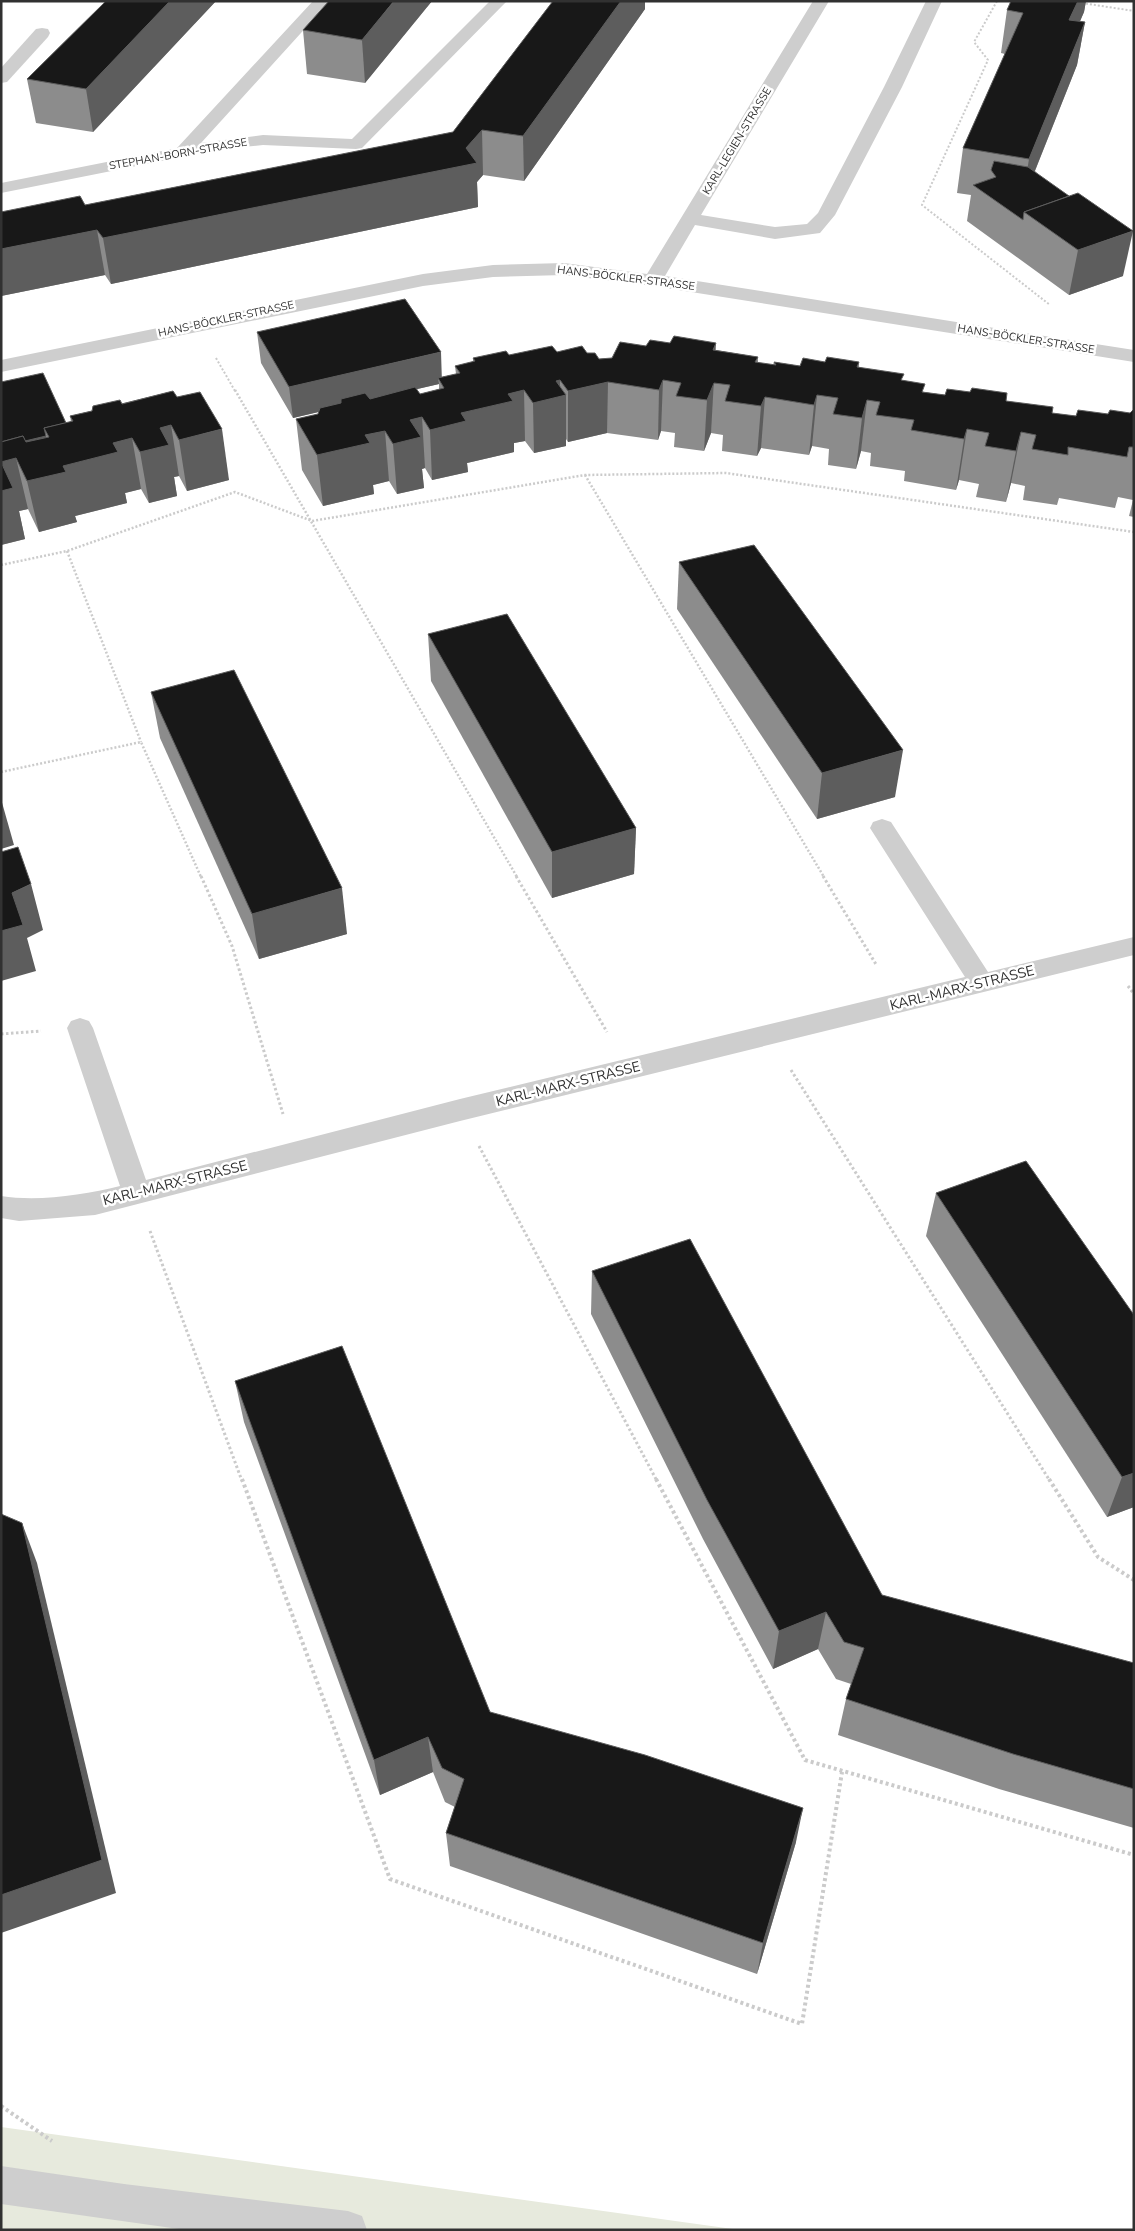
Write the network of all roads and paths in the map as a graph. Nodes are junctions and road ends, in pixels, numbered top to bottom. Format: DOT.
graph roads {
  1 [pos="322,1"];
  2 [pos="499,1"];
  3 [pos="821,1"];
  4 [pos="934,1"];
  5 [pos="997,1"];
  6 [pos="1079,3"];
  7 [pos="1134,11"];
  8 [pos="42,33"];
  9 [pos="1,78"];
  10 [pos="183,152"];
  11 [pos="1,188"];
  12 [pos="690,219"];
  13 [pos="653,280"];
  14 [pos="197,325"];
  15 [pos="1110,352"];
  16 [pos="1134,356"];
  17 [pos="1,366"];
  18 [pos="585,475"];
  19 [pos="312,521"];
  20 [pos="1134,532"];
  21 [pos="67,551"];
  22 [pos="1,565"];
  23 [pos="141,742"];
  24 [pos="1,772"];
  25 [pos="882,828"];
  26 [pos="1134,946"];
  27 [pos="982,983"];
  28 [pos="899,1003"];
  29 [pos="80,1028"];
  30 [pos="769,1035"];
  31 [pos="629,1069"];
  32 [pos="460,1110"];
  33 [pos="295,1152"];
  34 [pos="136,1193"];
  35 [pos="1,1207"];
  36 [pos="1134,1580"];
  37 [pos="842,1772"];
  38 [pos="1134,1855"];
  39 [pos="1,2185"];
  40 [pos="348,2230"];
  1 -- 10 [label="street"];
  2 -- 10 [label="street, STEPHAN-BORN-STRASSE"];
  3 -- 12 [label="street, KARL-LEGIEN-STRASSE"];
  4 -- 12 [label="street"];
  5 -- 15 [label="path"];
  6 -- 7 [label="path"];
  8 -- 9 [label="street"];
  10 -- 11 [label="street, STEPHAN-BORN-STRASSE"];
  12 -- 13 [label="street, KARL-LEGIEN-STRASSE"];
  13 -- 14 [label="street, HANS-BÖCKLER-STRASSE"];
  13 -- 15 [label="street, HANS-BÖCKLER-STRASSE"];
  14 -- 17 [label="street, HANS-BÖCKLER-STRASSE"];
  14 -- 19 [label="path"];
  15 -- 16 [label="street, HANS-BÖCKLER-STRASSE"];
  18 -- 19 [label="path"];
  18 -- 20 [label="path"];
  18 -- 28 [label="path"];
  19 -- 21 [label="path"];
  19 -- 31 [label="path"];
  21 -- 22 [label="path"];
  21 -- 23 [label="path"];
  23 -- 24 [label="path"];
  23 -- 33 [label="path"];
  25 -- 27 [label="street"];
  26 -- 27 [label="street, KARL-MARX-STRASSE"];
  27 -- 28 [label="street, KARL-MARX-STRASSE"];
  28 -- 30 [label="street, KARL-MARX-STRASSE"];
  29 -- 34 [label="street"];
  30 -- 31 [label="street, KARL-MARX-STRASSE"];
  30 -- 36 [label="path"];
  31 -- 32 [label="street, KARL-MARX-STRASSE"];
  32 -- 33 [label="street, KARL-MARX-STRASSE"];
  32 -- 37 [label="path"];
  33 -- 34 [label="street, KARL-MARX-STRASSE"];
  34 -- 35 [label="street, KARL-MARX-STRASSE"];
  34 -- 37 [label="path"];
  37 -- 38 [label="path"];
  39 -- 40 [label="street"];
}
